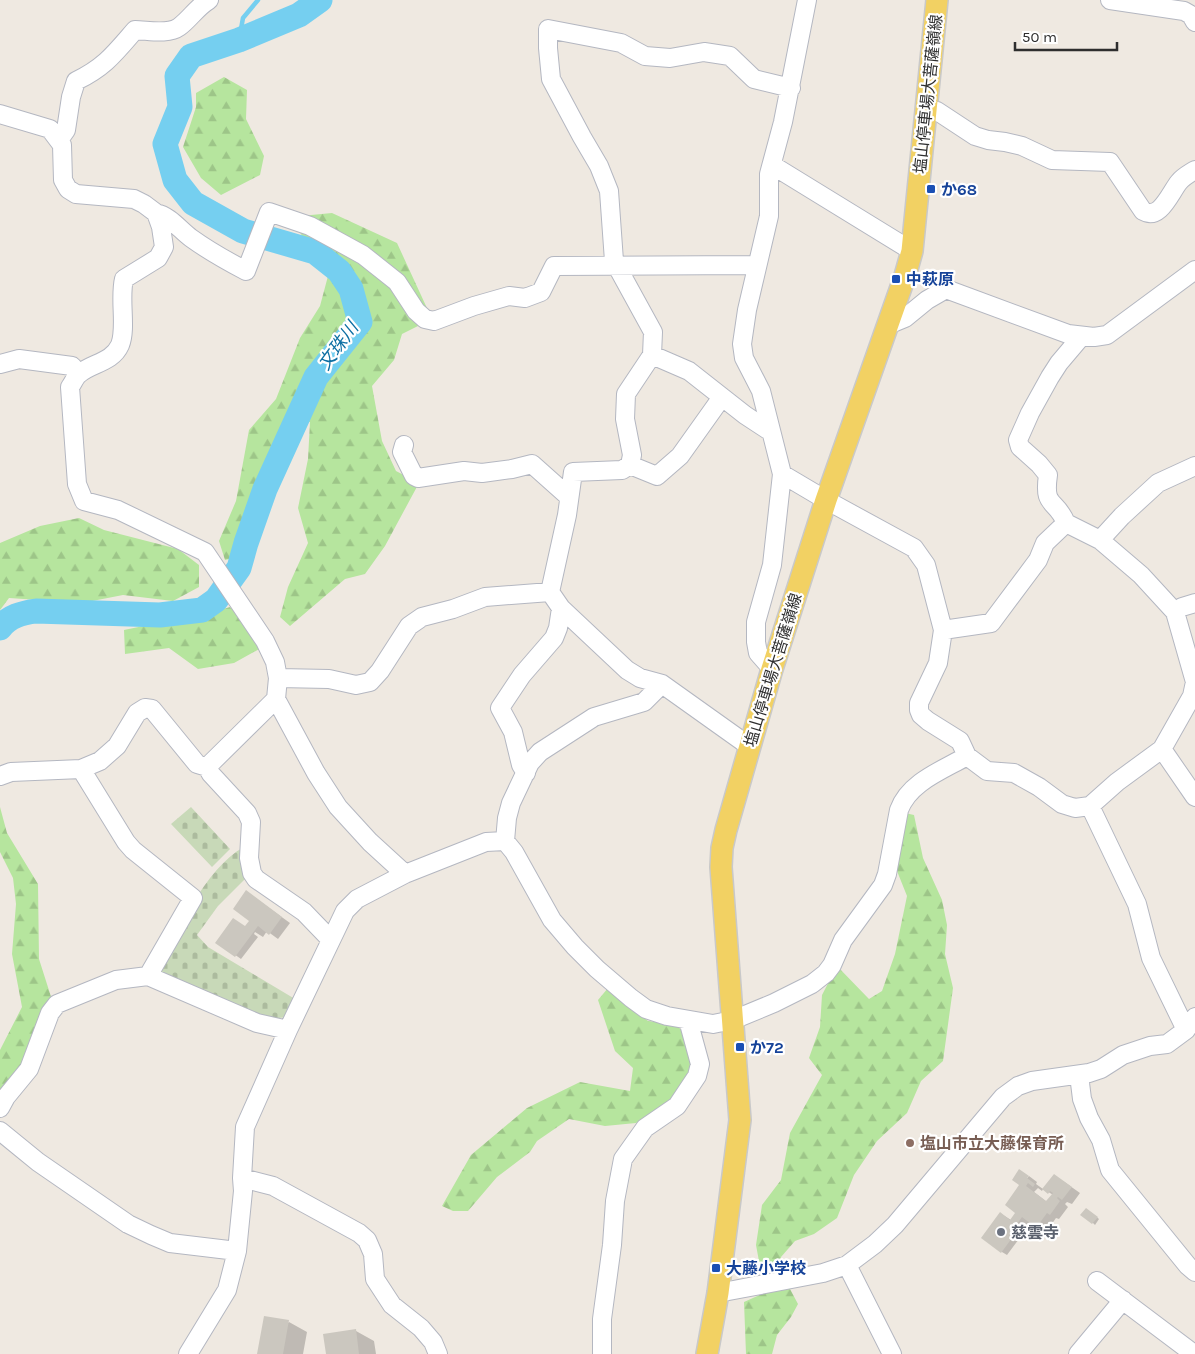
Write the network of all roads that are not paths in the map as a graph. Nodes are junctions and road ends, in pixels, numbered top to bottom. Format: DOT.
graph roads {
  1 [pos="209,0"];
  2 [pos="807,0"];
  3 [pos="937,0"];
  4 [pos="1110,0"];
  5 [pos="1195,22"];
  6 [pos="791,88"];
  7 [pos="926,110"];
  8 [pos="0,114"];
  9 [pos="59,140"];
  10 [pos="772,165"];
  11 [pos="1195,170"];
  12 [pos="156,213"];
  13 [pos="912,251"];
  14 [pos="617,265"];
  15 [pos="756,265"];
  16 [pos="1195,270"];
  17 [pos="888,325"];
  18 [pos="1082,336"];
  19 [pos="652,355"];
  20 [pos="0,364"];
  21 [pos="79,374"];
  22 [pos="722,397"];
  23 [pos="771,432"];
  24 [pos="404,444"];
  25 [pos="630,465"];
  26 [pos="1195,466"];
  27 [pos="782,474"];
  28 [pos="569,497"];
  29 [pos="826,500"];
  30 [pos="1066,523"];
  31 [pos="1100,540"];
  32 [pos="550,592"];
  33 [pos="1195,603"];
  34 [pos="561,608"];
  35 [pos="1175,612"];
  36 [pos="943,630"];
  37 [pos="772,670"];
  38 [pos="278,678"];
  39 [pos="662,684"];
  40 [pos="276,699"];
  41 [pos="749,746"];
  42 [pos="1162,749"];
  43 [pos="967,756"];
  44 [pos="207,767"];
  45 [pos="81,769"];
  46 [pos="526,773"];
  47 [pos="0,776"];
  48 [pos="1195,797"];
  49 [pos="1090,806"];
  50 [pos="504,841"];
  51 [pos="405,874"];
  52 [pos="331,940"];
  53 [pos="148,976"];
  54 [pos="688,1020"];
  55 [pos="733,1020"];
  56 [pos="1190,1024"];
  57 [pos="288,1030"];
  58 [pos="1079,1075"];
  59 [pos="0,1108"];
  60 [pos="0,1132"];
  61 [pos="242,1178"];
  62 [pos="237,1251"];
  63 [pos="847,1265"];
  64 [pos="1195,1272"];
  65 [pos="1097,1281"];
  66 [pos="718,1293"];
  67 [pos="1123,1300"];
  68 [pos="188,1354"];
  69 [pos="438,1354"];
  70 [pos="602,1354"];
  71 [pos="707,1354"];
  72 [pos="892,1354"];
  73 [pos="1078,1354"];
  74 [pos="1194,1354"];
  1 -- 9 [label="street"];
  2 -- 6 [label="street"];
  3 -- 7 [label="main road, 塩山停車場大菩薩嶺線"];
  4 -- 5 [label="street"];
  6 -- 10 [label="street"];
  6 -- 14 [label="street"];
  7 -- 11 [label="street"];
  7 -- 13 [label="main road, 塩山停車場大菩薩嶺線"];
  8 -- 9 [label="street"];
  9 -- 12 [label="street"];
  10 -- 13 [label="street"];
  10 -- 15 [label="street"];
  12 -- 14 [label="street"];
  12 -- 21 [label="street"];
  13 -- 17 [label="main road, 塩山停車場大菩薩嶺線"];
  14 -- 15 [label="street"];
  14 -- 19 [label="street"];
  15 -- 23 [label="street"];
  16 -- 18 [label="street"];
  17 -- 18 [label="street"];
  17 -- 29 [label="main road, 塩山停車場大菩薩嶺線"];
  18 -- 30 [label="street"];
  19 -- 22 [label="street"];
  19 -- 25 [label="street"];
  20 -- 21 [label="street"];
  21 -- 38 [label="street"];
  22 -- 23 [label="street"];
  22 -- 25 [label="street"];
  23 -- 27 [label="street"];
  24 -- 28 [label="street"];
  25 -- 28 [label="street"];
  26 -- 31 [label="street"];
  27 -- 29 [label="street"];
  27 -- 37 [label="street"];
  28 -- 32 [label="street"];
  29 -- 36 [label="street"];
  29 -- 37 [label="main road, 塩山停車場大菩薩嶺線"];
  30 -- 31 [label="street"];
  30 -- 36 [label="street"];
  31 -- 35 [label="street"];
  32 -- 34 [label="street"];
  32 -- 38 [label="street"];
  33 -- 35 [label="street"];
  34 -- 39 [label="street"];
  34 -- 46 [label="street"];
  35 -- 42 [label="street"];
  36 -- 43 [label="street"];
  37 -- 41 [label="main road, 塩山停車場大菩薩嶺線"];
  38 -- 40 [label="street"];
  39 -- 41 [label="street"];
  39 -- 46 [label="street"];
  40 -- 44 [label="street"];
  40 -- 51 [label="street"];
  41 -- 55 [label="main road, 塩山停車場大菩薩嶺線"];
  42 -- 48 [label="street"];
  42 -- 49 [label="street"];
  43 -- 49 [label="street"];
  43 -- 55 [label="street"];
  44 -- 45 [label="street"];
  44 -- 52 [label="street"];
  45 -- 47 [label="street"];
  45 -- 53 [label="street"];
  46 -- 50 [label="street"];
  49 -- 56 [label="street"];
  50 -- 51 [label="street"];
  50 -- 54 [label="street"];
  51 -- 52 [label="street"];
  52 -- 57 [label="street"];
  53 -- 57 [label="street"];
  53 -- 59 [label="street"];
  54 -- 55 [label="street"];
  54 -- 70 [label="street"];
  55 -- 66 [label="main road, 塩山停車場大菩薩嶺線"];
  56 -- 58 [label="street"];
  57 -- 61 [label="street"];
  58 -- 63 [label="street"];
  58 -- 64 [label="street"];
  60 -- 62 [label="street"];
  61 -- 62 [label="street"];
  61 -- 69 [label="street"];
  62 -- 68 [label="street"];
  63 -- 66 [label="street"];
  63 -- 72 [label="street"];
  65 -- 67 [label="street"];
  66 -- 71 [label="main road, 塩山停車場大菩薩嶺線"];
  67 -- 73 [label="street"];
  67 -- 74 [label="street"];
}
